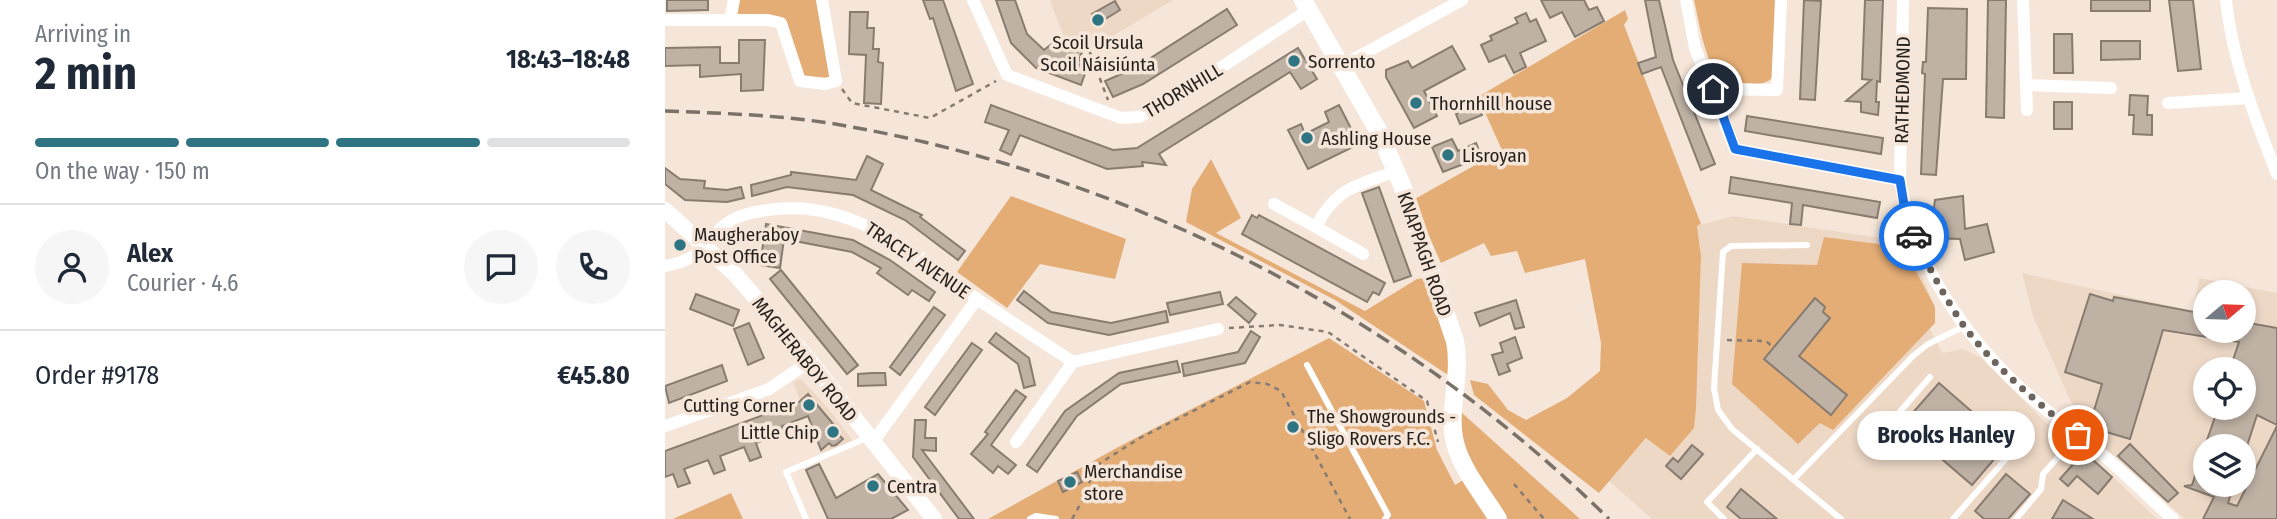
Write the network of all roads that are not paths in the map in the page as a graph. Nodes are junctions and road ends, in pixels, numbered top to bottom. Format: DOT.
graph roads {
  1 [pos="734,0"];
  2 [pos="822,0"];
  3 [pos="973,0"];
  4 [pos="1462,0"];
  5 [pos="1686,0"];
  6 [pos="1781,0"];
  7 [pos="1903,0"];
  8 [pos="2024,0"];
  9 [pos="2226,0"];
  10 [pos="1305,5"];
  11 [pos="665,20"];
  12 [pos="730,20"];
  13 [pos="1343,65"];
  14 [pos="2027,85"];
  15 [pos="2111,88"];
  16 [pos="1713,89"];
  17 [pos="2249,98"];
  18 [pos="2168,103"];
  19 [pos="2027,110"];
  20 [pos="1396,171"];
  21 [pos="2277,174"];
  22 [pos="1900,180"];
  23 [pos="1274,204"];
  24 [pos="665,210"];
  25 [pos="1316,227"];
  26 [pos="705,244"];
  27 [pos="1807,245"];
  28 [pos="1363,254"];
  29 [pos="665,266"];
  30 [pos="977,299"];
  31 [pos="1965,327"];
  32 [pos="1218,329"];
  33 [pos="810,361"];
  34 [pos="1073,362"];
  35 [pos="1307,365"];
  36 [pos="1930,377"];
  37 [pos="2014,416"];
  38 [pos="1891,422"];
  39 [pos="665,426"];
  40 [pos="2078,435"];
  41 [pos="871,440"];
  42 [pos="1016,442"];
  43 [pos="1757,449"];
  44 [pos="1794,479"];
  45 [pos="806,519"];
  46 [pos="934,519"];
  47 [pos="1030,519"];
  48 [pos="1056,519"];
  49 [pos="1385,519"];
  50 [pos="1498,519"];
  51 [pos="1724,519"];
  52 [pos="1841,519"];
  53 [pos="1953,519"];
  54 [pos="2016,519"];
  55 [pos="2173,519"];
  1 -- 12 [label="street"];
  2 -- 12 [label="street"];
  3 -- 10 [label="street, THORNHILL"];
  4 -- 13 [label="street"];
  5 -- 16 [label="street"];
  6 -- 16 [label="street"];
  7 -- 22 [label="street, RATHEDMOND"];
  8 -- 14 [label="street"];
  9 -- 17 [label="street"];
  10 -- 13 [label="main road, KNAPPAGH ROAD"];
  11 -- 12 [label="street"];
  13 -- 20 [label="main road, KNAPPAGH ROAD"];
  14 -- 15 [label="street"];
  14 -- 19 [label="street"];
  16 -- 22 [label="street"];
  17 -- 18 [label="street"];
  17 -- 21 [label="street"];
  20 -- 25 [label="street"];
  20 -- 50 [label="main road, KNAPPAGH ROAD"];
  22 -- 31 [label="street, RATHEDMOND"];
  23 -- 25 [label="street"];
  24 -- 26 [label="street, MAGHERABOY ROAD"];
  25 -- 28 [label="street"];
  26 -- 29 [label="street, TRACEY AVENUE"];
  26 -- 30 [label="street, TRACEY AVENUE"];
  26 -- 33 [label="street, MAGHERABOY ROAD"];
  27 -- 43 [label="lane"];
  30 -- 34 [label="street, TRACEY AVENUE"];
  30 -- 41 [label="street, TRACEY AVENUE"];
  31 -- 40 [label="street, RATHEDMOND"];
  31 -- 44 [label="lane"];
  32 -- 34 [label="street"];
  33 -- 39 [label="street"];
  33 -- 41 [label="street, MAGHERABOY ROAD"];
  34 -- 42 [label="street"];
  35 -- 49 [label="lane"];
  36 -- 38 [label="lane"];
  37 -- 53 [label="lane"];
  40 -- 54 [label="lane"];
  40 -- 55 [label="street, RATHEDMOND"];
  41 -- 45 [label="lane"];
  41 -- 46 [label="street, MAGHERABOY ROAD"];
  43 -- 44 [label="lane"];
  43 -- 51 [label="lane"];
  44 -- 52 [label="lane"];
  47 -- 48 [label="lane"];
}
